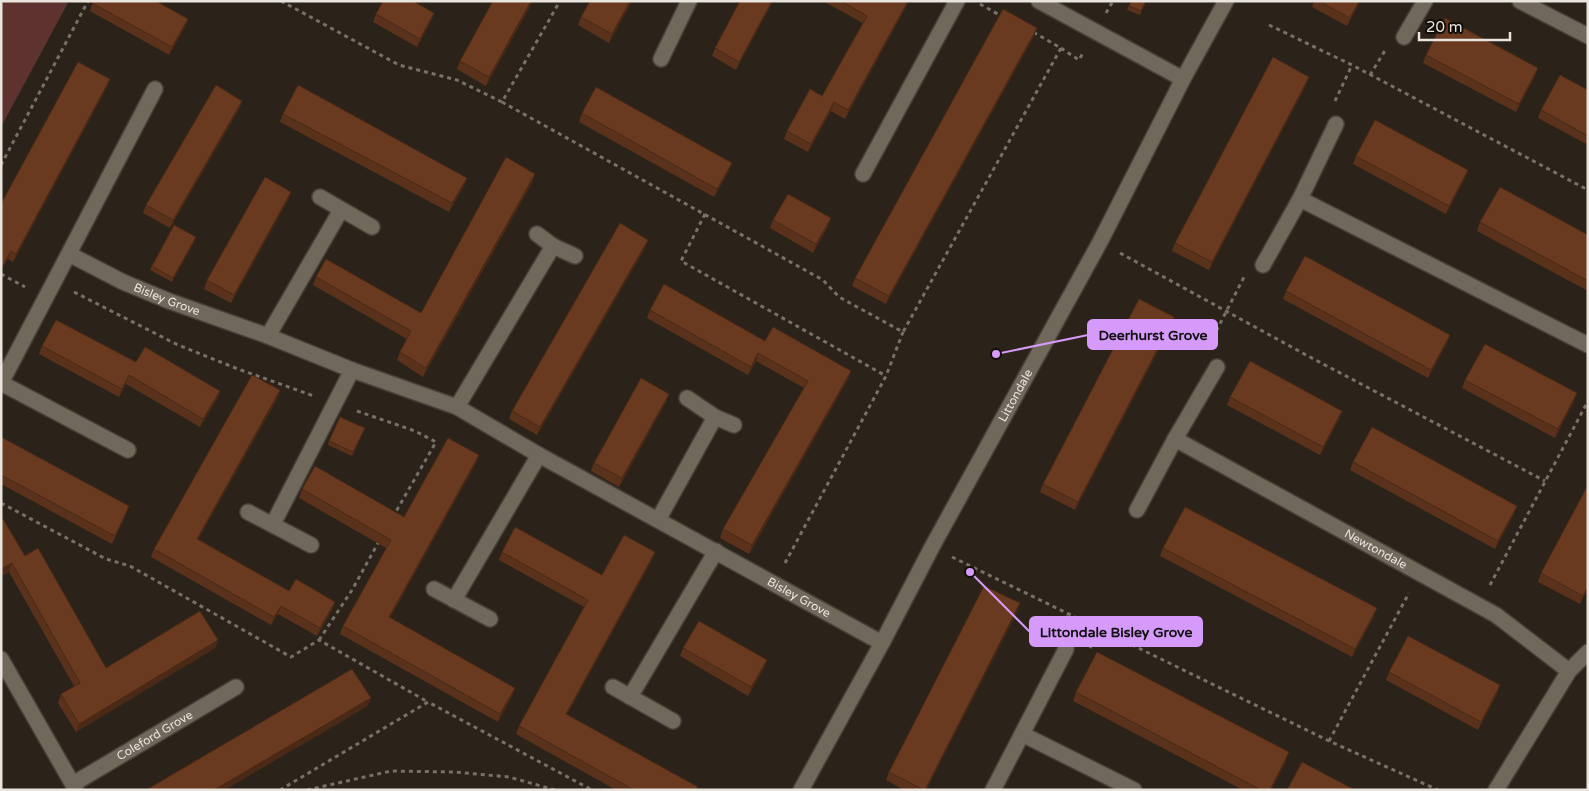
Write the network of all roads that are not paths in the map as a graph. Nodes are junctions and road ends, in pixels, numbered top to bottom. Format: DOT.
graph roads {
  1 [pos="689,1"];
  2 [pos="957,1"];
  3 [pos="1039,1"];
  4 [pos="1226,1"];
  5 [pos="1425,1"];
  6 [pos="1520,1"];
  7 [pos="1588,36"];
  8 [pos="1404,37"];
  9 [pos="661,58"];
  10 [pos="1183,79"];
  11 [pos="155,89"];
  12 [pos="1336,124"];
  13 [pos="863,174"];
  14 [pos="320,197"];
  15 [pos="1300,199"];
  16 [pos="341,210"];
  17 [pos="372,227"];
  18 [pos="537,234"];
  19 [pos="552,246"];
  20 [pos="68,254"];
  21 [pos="575,256"];
  22 [pos="1263,265"];
  23 [pos="268,336"];
  24 [pos="1588,345"];
  25 [pos="1217,367"];
  26 [pos="352,370"];
  27 [pos="1,383"];
  28 [pos="687,398"];
  29 [pos="457,407"];
  30 [pos="715,417"];
  31 [pos="734,425"];
  32 [pos="1175,439"];
  33 [pos="128,450"];
  34 [pos="539,455"];
  35 [pos="1137,510"];
  36 [pos="248,512"];
  37 [pos="658,520"];
  38 [pos="273,524"];
  39 [pos="311,545"];
  40 [pos="716,551"];
  41 [pos="434,589"];
  42 [pos="454,600"];
  43 [pos="490,619"];
  44 [pos="882,643"];
  45 [pos="1066,649"];
  46 [pos="1588,652"];
  47 [pos="1,659"];
  48 [pos="1569,671"];
  49 [pos="236,687"];
  50 [pos="613,688"];
  51 [pos="630,698"];
  52 [pos="673,721"];
  53 [pos="1022,734"];
  54 [pos="74,787"];
  55 [pos="801,790"];
  56 [pos="993,790"];
  57 [pos="1134,790"];
  58 [pos="1496,790"];
  1 -- 9 [label="street"];
  2 -- 13 [label="street"];
  3 -- 10 [label="street"];
  4 -- 10 [label="street, Littondale"];
  5 -- 8 [label="street"];
  6 -- 7 [label="street"];
  10 -- 44 [label="street, Littondale"];
  11 -- 20 [label="street"];
  12 -- 15 [label="street"];
  14 -- 16 [label="street"];
  15 -- 22 [label="street"];
  15 -- 24 [label="street"];
  16 -- 17 [label="street"];
  16 -- 23 [label="street"];
  18 -- 19 [label="street"];
  19 -- 21 [label="street"];
  19 -- 29 [label="street"];
  20 -- 23 [label="street, Bisley Grove"];
  20 -- 27 [label="street"];
  23 -- 26 [label="street, Bisley Grove"];
  25 -- 32 [label="street"];
  26 -- 29 [label="street, Bisley Grove"];
  26 -- 38 [label="street"];
  27 -- 33 [label="street"];
  28 -- 30 [label="street"];
  29 -- 34 [label="street, Bisley Grove"];
  30 -- 31 [label="street"];
  30 -- 37 [label="street"];
  32 -- 35 [label="street"];
  32 -- 48 [label="street, Newtondale"];
  34 -- 37 [label="street, Bisley Grove"];
  34 -- 42 [label="street"];
  36 -- 38 [label="street"];
  37 -- 40 [label="street, Bisley Grove"];
  38 -- 39 [label="street"];
  40 -- 44 [label="street, Bisley Grove"];
  40 -- 51 [label="street"];
  41 -- 42 [label="street"];
  42 -- 43 [label="street"];
  44 -- 55 [label="street, Littondale"];
  45 -- 53 [label="street"];
  46 -- 48 [label="street"];
  47 -- 54 [label="street, Coleford Grove"];
  48 -- 58 [label="street"];
  49 -- 54 [label="street, Coleford Grove"];
  50 -- 51 [label="street"];
  51 -- 52 [label="street"];
  53 -- 56 [label="street"];
  53 -- 57 [label="street"];
}
